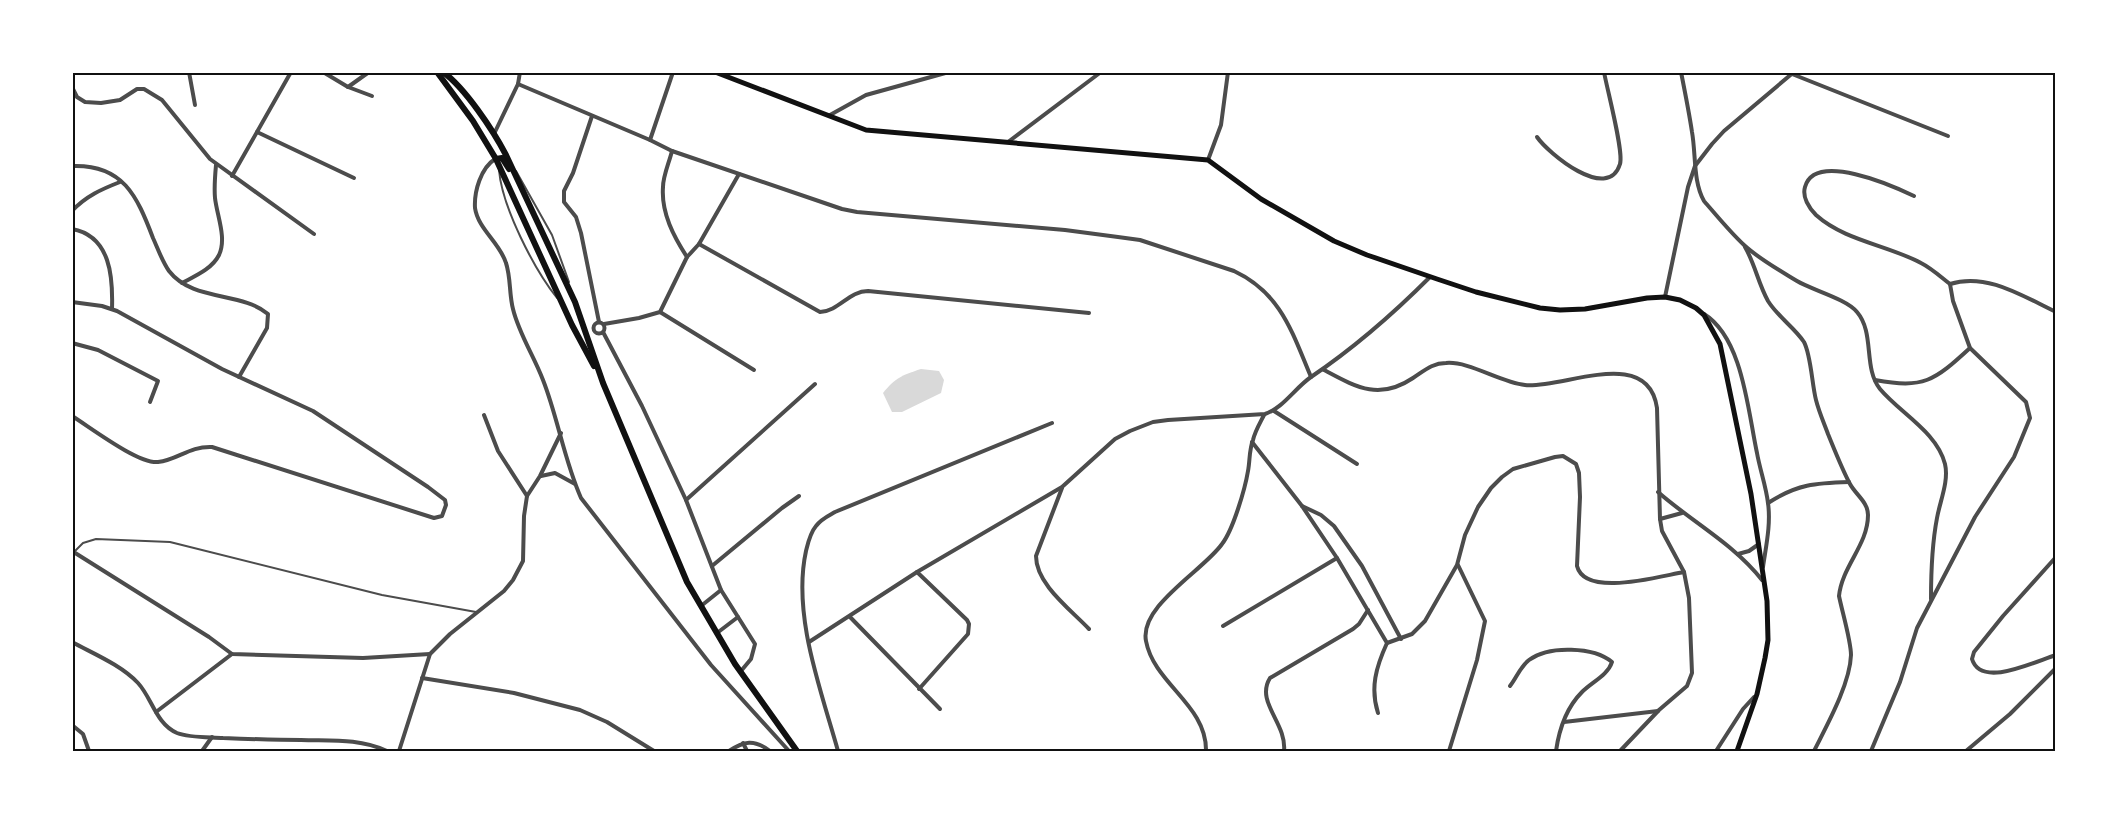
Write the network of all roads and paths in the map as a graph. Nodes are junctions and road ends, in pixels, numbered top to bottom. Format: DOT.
graph roads {
  1 [pos="189,72"];
  2 [pos="291,72"];
  3 [pos="323,72"];
  4 [pos="369,72"];
  5 [pos="437,72"];
  6 [pos="443,72"];
  7 [pos="520,72"];
  8 [pos="673,72"];
  9 [pos="715,72"];
  10 [pos="949,72"];
  11 [pos="1101,72"];
  12 [pos="1228,72"];
  13 [pos="1604,72"];
  14 [pos="1681,72"];
  15 [pos="1793,73"];
  16 [pos="518,84"];
  17 [pos="72,87"];
  18 [pos="348,87"];
  19 [pos="372,96"];
  20 [pos="195,105"];
  21 [pos="830,115"];
  22 [pos="592,116"];
  23 [pos="257,132"];
  24 [pos="494,134"];
  25 [pos="1948,136"];
  26 [pos="1537,137"];
  27 [pos="650,140"];
  28 [pos="1008,142"];
  29 [pos="672,151"];
  30 [pos="506,155"];
  31 [pos="1208,160"];
  32 [pos="497,161"];
  33 [pos="216,164"];
  34 [pos="72,166"];
  35 [pos="1695,166"];
  36 [pos="739,174"];
  37 [pos="232,176"];
  38 [pos="354,178"];
  39 [pos="121,181"];
  40 [pos="522,190"];
  41 [pos="1914,196"];
  42 [pos="72,211"];
  43 [pos="72,229"];
  44 [pos="314,234"];
  45 [pos="699,244"];
  46 [pos="1743,245"];
  47 [pos="687,257"];
  48 [pos="1430,277"];
  49 [pos="182,283"];
  50 [pos="1950,284"];
  51 [pos="1665,297"];
  52 [pos="72,302"];
  53 [pos="575,302"];
  54 [pos="564,306"];
  55 [pos="112,309"];
  56 [pos="660,312"];
  57 [pos="1700,312"];
  58 [pos="2056,312"];
  59 [pos="1089,314"];
  60 [pos="582,323"];
  61 [pos="597,323"];
  62 [pos="604,324"];
  63 [pos="572,325"];
  64 [pos="596,332"];
  65 [pos="603,332"];
  66 [pos="586,333"];
  67 [pos="72,343"];
  68 [pos="1970,348"];
  69 [pos="754,370"];
  70 [pos="1324,370"];
  71 [pos="239,377"];
  72 [pos="1311,377"];
  73 [pos="1874,380"];
  74 [pos="603,383"];
  75 [pos="815,384"];
  76 [pos="150,402"];
  77 [pos="1274,411"];
  78 [pos="1265,414"];
  79 [pos="484,415"];
  80 [pos="72,416"];
  81 [pos="1052,423"];
  82 [pos="561,433"];
  83 [pos="1252,442"];
  84 [pos="1356,465"];
  85 [pos="540,476"];
  86 [pos="1849,482"];
  87 [pos="575,484"];
  88 [pos="1062,487"];
  89 [pos="1658,492"];
  90 [pos="528,495"];
  91 [pos="799,496"];
  92 [pos="686,500"];
  93 [pos="1768,503"];
  94 [pos="1302,506"];
  95 [pos="1682,513"];
  96 [pos="1660,519"];
  97 [pos="1758,544"];
  98 [pos="73,552"];
  99 [pos="1737,554"];
  100 [pos="2056,557"];
  101 [pos="1337,558"];
  102 [pos="1457,565"];
  103 [pos="712,566"];
  104 [pos="1762,571"];
  105 [pos="917,572"];
  106 [pos="1684,572"];
  107 [pos="1765,583"];
  108 [pos="721,590"];
  109 [pos="1931,599"];
  110 [pos="701,606"];
  111 [pos="1369,609"];
  112 [pos="479,612"];
  113 [pos="738,617"];
  114 [pos="850,617"];
  115 [pos="1223,626"];
  116 [pos="1089,628"];
  117 [pos="716,633"];
  118 [pos="1401,639"];
  119 [pos="72,642"];
  120 [pos="809,642"];
  121 [pos="1387,643"];
  122 [pos="232,654"];
  123 [pos="430,654"];
  124 [pos="2056,655"];
  125 [pos="2056,668"];
  126 [pos="741,671"];
  127 [pos="422,678"];
  128 [pos="1510,686"];
  129 [pos="919,689"];
  130 [pos="1757,694"];
  131 [pos="940,709"];
  132 [pos="1659,710"];
  133 [pos="156,712"];
  134 [pos="1378,713"];
  135 [pos="1563,722"];
  136 [pos="72,725"];
  137 [pos="212,737"];
  138 [pos="743,743"];
  139 [pos="89,751"];
  140 [pos="202,751"];
  141 [pos="387,751"];
  142 [pos="399,751"];
  143 [pos="654,751"];
  144 [pos="729,751"];
  145 [pos="747,751"];
  146 [pos="770,751"];
  147 [pos="789,751"];
  148 [pos="797,751"];
  149 [pos="837,751"];
  150 [pos="1206,751"];
  151 [pos="1284,751"];
  152 [pos="1449,751"];
  153 [pos="1556,751"];
  154 [pos="1620,751"];
  155 [pos="1716,751"];
  156 [pos="1737,751"];
  157 [pos="1814,751"];
  158 [pos="1871,751"];
  159 [pos="1966,751"];
  1 -- 20 [label="street"];
  2 -- 23 [label="street"];
  3 -- 18 [label="street"];
  4 -- 18 [label="street"];
  5 -- 32 [label="main road"];
  6 -- 24 [label="main road"];
  7 -- 16 [label="street"];
  8 -- 27 [label="street"];
  9 -- 21 [label="main road"];
  10 -- 21 [label="street"];
  11 -- 28 [label="street"];
  12 -- 31 [label="street"];
  13 -- 26 [label="street"];
  14 -- 35 [label="street"];
  15 -- 25 [label="street"];
  15 -- 35 [label="street"];
  16 -- 22 [label="street"];
  16 -- 24 [label="street"];
  17 -- 33 [label="street"];
  18 -- 19 [label="street"];
  21 -- 28 [label="main road"];
  22 -- 27 [label="street"];
  22 -- 61 [label="street"];
  23 -- 37 [label="street"];
  23 -- 38 [label="street"];
  24 -- 30 [label="main road"];
  27 -- 29 [label="street"];
  28 -- 31 [label="main road"];
  29 -- 36 [label="street"];
  29 -- 47 [label="street"];
  30 -- 40 [label="main road"];
  30 -- 53 [label="lane"];
  31 -- 48 [label="main road"];
  32 -- 40 [label="main road"];
  32 -- 54 [label="main road"];
  32 -- 54 [label="lane"];
  32 -- 82 [label="street"];
  33 -- 37 [label="street"];
  33 -- 49 [label="street"];
  34 -- 39 [label="street"];
  35 -- 46 [label="street"];
  35 -- 51 [label="street"];
  36 -- 45 [label="street"];
  36 -- 72 [label="street"];
  37 -- 44 [label="street"];
  39 -- 42 [label="street"];
  39 -- 49 [label="street"];
  40 -- 53 [label="main road"];
  41 -- 50 [label="street"];
  43 -- 55 [label="street"];
  45 -- 47 [label="street"];
  45 -- 59 [label="street"];
  46 -- 73 [label="street"];
  46 -- 86 [label="street"];
  47 -- 56 [label="street"];
  48 -- 51 [label="main road"];
  48 -- 70 [label="street"];
  49 -- 71 [label="street"];
  50 -- 58 [label="street"];
  50 -- 68 [label="street"];
  51 -- 57 [label="main road"];
  52 -- 55 [label="street"];
  53 -- 60 [label="main road"];
  54 -- 63 [label="main road"];
  55 -- 71 [label="street"];
  56 -- 62 [label="street"];
  56 -- 69 [label="street"];
  57 -- 93 [label="street"];
  57 -- 97 [label="main road"];
  60 -- 61 [label="street"];
  60 -- 66 [label="main road"];
  61 -- 62 [label="street"];
  61 -- 64 [label="street"];
  62 -- 65 [label="street"];
  63 -- 66 [label="main road"];
  63 -- 74 [label="main road"];
  64 -- 65 [label="street"];
  64 -- 66 [label="street"];
  65 -- 92 [label="street"];
  66 -- 74 [label="main road"];
  67 -- 76 [label="street"];
  68 -- 73 [label="street"];
  68 -- 109 [label="street"];
  70 -- 72 [label="street"];
  70 -- 89 [label="street"];
  71 -- 80 [label="street"];
  72 -- 77 [label="street"];
  73 -- 109 [label="street"];
  74 -- 110 [label="main road"];
  75 -- 92 [label="street"];
  77 -- 78 [label="street"];
  77 -- 84 [label="street"];
  78 -- 83 [label="street"];
  78 -- 88 [label="street"];
  79 -- 90 [label="street"];
  81 -- 120 [label="street"];
  82 -- 85 [label="street"];
  82 -- 87 [label="street"];
  83 -- 94 [label="street"];
  83 -- 150 [label="street"];
  85 -- 87 [label="street"];
  85 -- 90 [label="street"];
  86 -- 93 [label="street"];
  86 -- 157 [label="street"];
  87 -- 147 [label="street"];
  88 -- 105 [label="street"];
  88 -- 116 [label="street"];
  89 -- 95 [label="street"];
  89 -- 96 [label="street"];
  90 -- 112 [label="street"];
  91 -- 103 [label="street"];
  92 -- 103 [label="street"];
  93 -- 104 [label="street"];
  94 -- 101 [label="street"];
  94 -- 118 [label="street"];
  95 -- 96 [label="street"];
  95 -- 99 [label="street"];
  96 -- 106 [label="street"];
  97 -- 99 [label="street"];
  97 -- 104 [label="main road"];
  98 -- 112 [label="lane"];
  98 -- 122 [label="street"];
  99 -- 107 [label="street"];
  100 -- 124 [label="street"];
  101 -- 111 [label="street"];
  101 -- 115 [label="street"];
  102 -- 106 [label="street"];
  102 -- 118 [label="street"];
  102 -- 152 [label="street"];
  103 -- 108 [label="street"];
  104 -- 107 [label="main road"];
  105 -- 114 [label="street"];
  105 -- 129 [label="street"];
  106 -- 132 [label="street"];
  107 -- 130 [label="main road"];
  108 -- 110 [label="street"];
  108 -- 113 [label="street"];
  109 -- 158 [label="street"];
  110 -- 117 [label="main road"];
  111 -- 121 [label="street"];
  111 -- 151 [label="street"];
  112 -- 123 [label="street"];
  113 -- 117 [label="street"];
  113 -- 126 [label="street"];
  114 -- 120 [label="street"];
  114 -- 129 [label="street"];
  117 -- 126 [label="main road"];
  118 -- 121 [label="street"];
  119 -- 133 [label="street"];
  120 -- 149 [label="street"];
  121 -- 134 [label="street"];
  122 -- 123 [label="street"];
  122 -- 133 [label="street"];
  123 -- 127 [label="street"];
  125 -- 159 [label="street"];
  126 -- 148 [label="main road"];
  127 -- 142 [label="street"];
  127 -- 143 [label="street"];
  128 -- 135 [label="street"];
  129 -- 131 [label="street"];
  130 -- 155 [label="street"];
  130 -- 156 [label="main road"];
  132 -- 135 [label="street"];
  132 -- 154 [label="street"];
  133 -- 137 [label="street"];
  135 -- 153 [label="street"];
  136 -- 139 [label="street"];
  137 -- 140 [label="street"];
  137 -- 141 [label="street"];
  138 -- 144 [label="street"];
  138 -- 145 [label="street"];
  138 -- 146 [label="street"];
}
